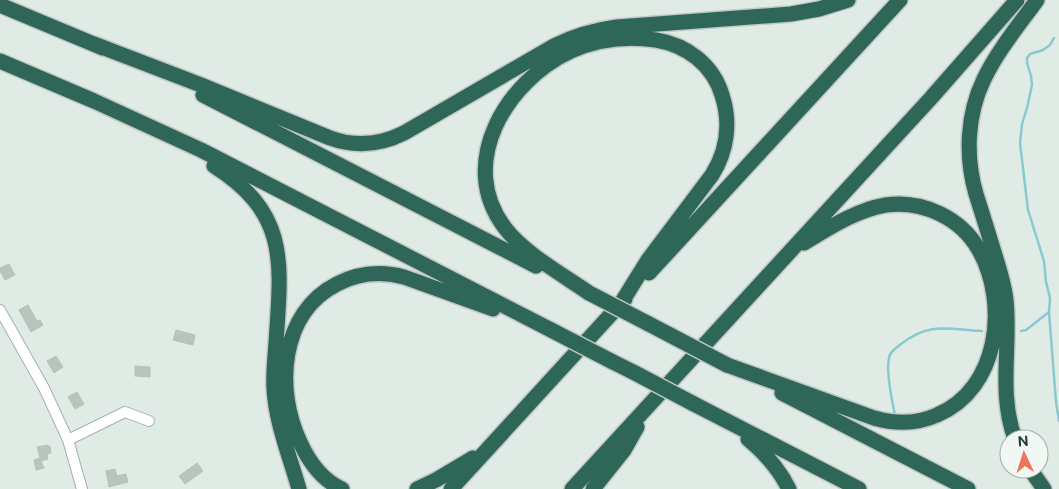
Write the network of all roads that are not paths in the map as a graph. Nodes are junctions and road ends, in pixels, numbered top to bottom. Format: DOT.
graph roads {
  1 [pos="848,0"];
  2 [pos="900,0"];
  3 [pos="1016,0"];
  4 [pos="1037,0"];
  5 [pos="0,5"];
  6 [pos="94,44"];
  7 [pos="0,61"];
  8 [pos="121,113"];
  9 [pos="790,252"];
  10 [pos="589,293"];
  11 [pos="620,305"];
  12 [pos="0,310"];
  13 [pos="553,331"];
  14 [pos="727,365"];
  15 [pos="651,402"];
  16 [pos="692,403"];
  17 [pos="150,421"];
  18 [pos="1011,429"];
  19 [pos="68,440"];
  20 [pos="488,449"];
  21 [pos="82,489"];
  22 [pos="299,489"];
  23 [pos="342,489"];
  24 [pos="417,489"];
  25 [pos="451,489"];
  26 [pos="572,489"];
  27 [pos="594,489"];
  28 [pos="789,489"];
  29 [pos="859,489"];
  30 [pos="968,489"];
  1 -- 6 [label="highway"];
  2 -- 11 [label="highway"];
  3 -- 9 [label="highway"];
  4 -- 18 [label="highway"];
  5 -- 6 [label="highway"];
  6 -- 10 [label="highway"];
  7 -- 8 [label="highway"];
  8 -- 13 [label="highway"];
  8 -- 22 [label="highway"];
  9 -- 14 [label="highway"];
  9 -- 15 [label="highway"];
  10 -- 11 [label="highway"];
  10 -- 14 [label="highway, bridge"];
  11 -- 20 [label="highway"];
  12 -- 19 [label="street"];
  13 -- 16 [label="highway, bridge"];
  13 -- 23 [label="highway"];
  14 -- 30 [label="highway"];
  15 -- 26 [label="highway"];
  15 -- 27 [label="highway"];
  16 -- 28 [label="highway"];
  16 -- 29 [label="highway"];
  17 -- 19 [label="street"];
  19 -- 21 [label="street"];
  20 -- 24 [label="highway"];
  20 -- 25 [label="highway"];
}
